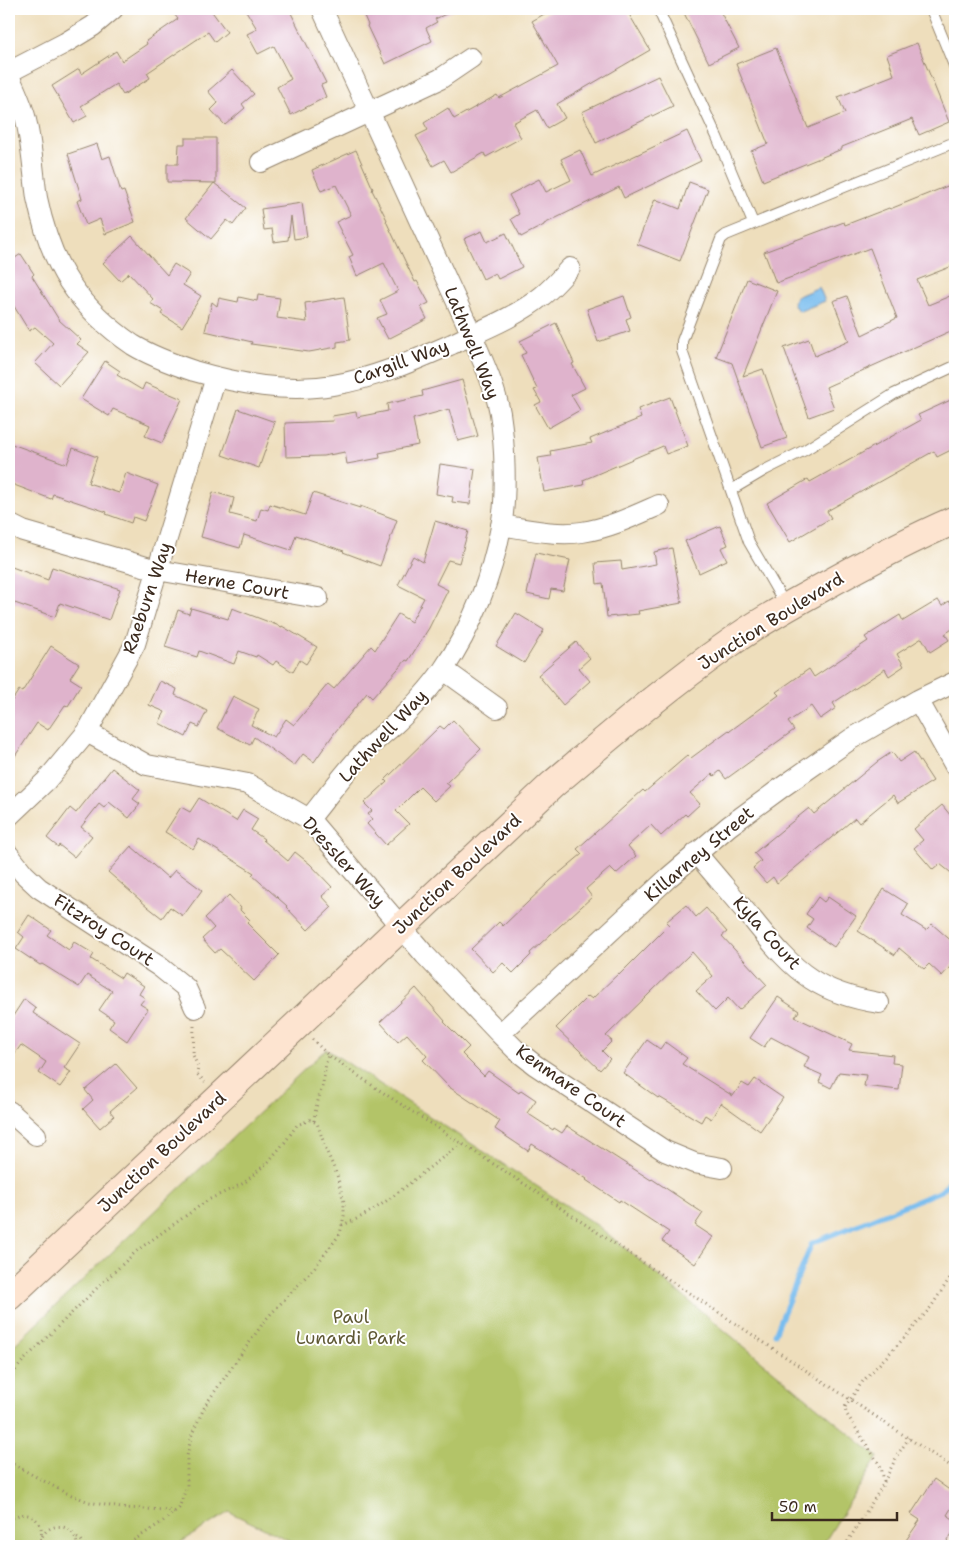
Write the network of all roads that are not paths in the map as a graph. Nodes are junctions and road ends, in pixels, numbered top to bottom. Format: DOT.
graph roads {
  1 [pos="114,9"];
  2 [pos="322,9"];
  3 [pos="658,9"];
  4 [pos="931,9"];
  5 [pos="472,58"];
  6 [pos="955,68"];
  7 [pos="9,74"];
  8 [pos="369,112"];
  9 [pos="955,142"];
  10 [pos="261,162"];
  11 [pos="754,223"];
  12 [pos="570,268"];
  13 [pos="472,335"];
  14 [pos="955,366"];
  15 [pos="216,377"];
  16 [pos="731,490"];
  17 [pos="658,505"];
  18 [pos="955,520"];
  19 [pos="9,524"];
  20 [pos="502,525"];
  21 [pos="157,570"];
  22 [pos="318,598"];
  23 [pos="787,607"];
  24 [pos="444,670"];
  25 [pos="955,682"];
  26 [pos="918,700"];
  27 [pos="497,708"];
  28 [pos="87,732"];
  29 [pos="955,766"];
  30 [pos="9,816"];
  31 [pos="309,819"];
  32 [pos="696,853"];
  33 [pos="9,855"];
  34 [pos="402,926"];
  35 [pos="879,1003"];
  36 [pos="195,1008"];
  37 [pos="500,1034"];
  38 [pos="9,1111"];
  39 [pos="36,1135"];
  40 [pos="722,1168"];
  41 [pos="9,1296"];
  1 -- 7 [label="street"];
  2 -- 8 [label="street, Lathwell Way"];
  3 -- 11 [label="lane"];
  4 -- 6 [label="lane"];
  5 -- 8 [label="street"];
  7 -- 15 [label="street, Cargill Way"];
  8 -- 10 [label="street"];
  8 -- 13 [label="street, Lathwell Way"];
  9 -- 11 [label="lane"];
  11 -- 16 [label="lane"];
  12 -- 13 [label="street, Cargill Way"];
  13 -- 15 [label="street, Cargill Way"];
  13 -- 20 [label="street, Lathwell Way"];
  14 -- 16 [label="lane"];
  15 -- 21 [label="street, Raeburn Way"];
  16 -- 23 [label="lane"];
  17 -- 20 [label="street"];
  18 -- 23 [label="main road, Junction Boulevard"];
  19 -- 21 [label="street, Herne Court"];
  20 -- 24 [label="street, Lathwell Way"];
  21 -- 22 [label="street, Herne Court"];
  21 -- 28 [label="street, Raeburn Way"];
  23 -- 34 [label="main road, Junction Boulevard"];
  24 -- 27 [label="street"];
  24 -- 31 [label="street, Lathwell Way"];
  25 -- 26 [label="street, Killarney Street"];
  26 -- 29 [label="street"];
  26 -- 32 [label="street, Killarney Street"];
  28 -- 30 [label="street, Raeburn Way"];
  28 -- 31 [label="street, Dressler Way"];
  31 -- 34 [label="street, Dressler Way"];
  32 -- 35 [label="street, Kyla Court"];
  32 -- 37 [label="street, Killarney Street"];
  33 -- 36 [label="street, Fitzroy Court"];
  34 -- 37 [label="street, Kenmare Court"];
  34 -- 41 [label="main road, Junction Boulevard"];
  37 -- 40 [label="street, Kenmare Court"];
  38 -- 39 [label="street"];
}
